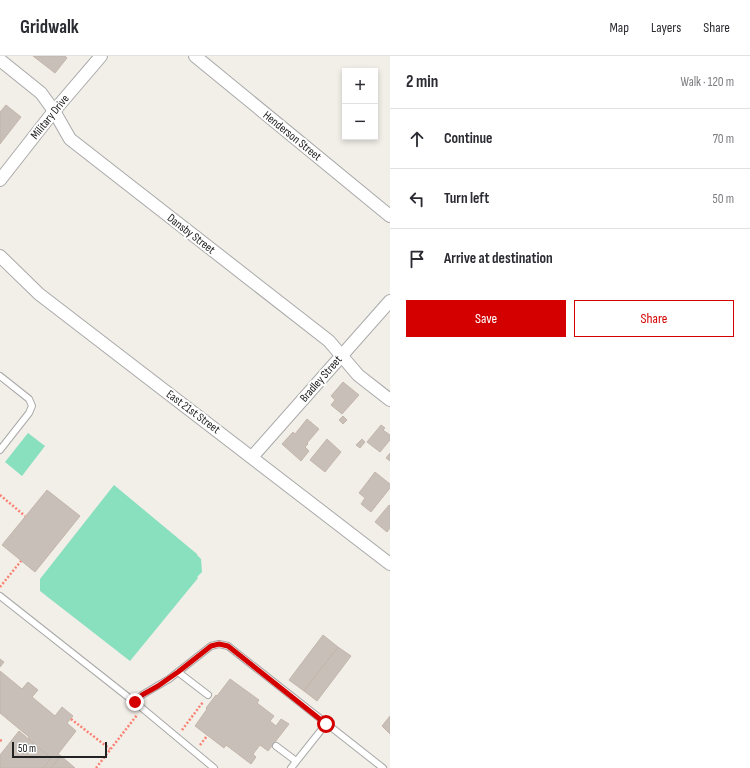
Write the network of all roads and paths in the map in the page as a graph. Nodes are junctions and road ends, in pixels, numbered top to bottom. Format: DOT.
graph roads {
  1 [pos="101,56"];
  2 [pos="195,56"];
  3 [pos="0,60"];
  4 [pos="54,111"];
  5 [pos="0,180"];
  6 [pos="390,216"];
  7 [pos="0,256"];
  8 [pos="390,301"];
  9 [pos="342,355"];
  10 [pos="0,376"];
  11 [pos="390,400"];
  12 [pos="0,450"];
  13 [pos="252,457"];
  14 [pos="0,495"];
  15 [pos="25,516"];
  16 [pos="22,561"];
  17 [pos="390,564"];
  18 [pos="0,587"];
  19 [pos="0,596"];
  20 [pos="178,672"];
  21 [pos="208,695"];
  22 [pos="135,702"];
  23 [pos="142,708"];
  24 [pos="71,718"];
  25 [pos="326,724"];
  26 [pos="176,737"];
  27 [pos="276,746"];
  28 [pos="110,749"];
  29 [pos="296,761"];
  30 [pos="96,768"];
  31 [pos="214,768"];
  32 [pos="291,768"];
  33 [pos="383,768"];
  1 -- 4 [label="street, Military Drive"];
  2 -- 6 [label="street, Henderson Street"];
  3 -- 4 [label="street, Dansby Street"];
  4 -- 5 [label="street, Military Drive"];
  4 -- 9 [label="street, Dansby Street"];
  7 -- 13 [label="street, East 21st Street"];
  8 -- 9 [label="street, Bradley Street"];
  9 -- 11 [label="street, Dansby Street"];
  9 -- 13 [label="street, Bradley Street"];
  10 -- 12 [label="lane"];
  13 -- 17 [label="street, East 21st Street"];
  14 -- 15 [label="path"];
  16 -- 18 [label="path"];
  19 -- 22 [label="lane"];
  20 -- 21 [label="lane"];
  20 -- 22 [label="lane"];
  20 -- 25 [label="lane"];
  21 -- 26 [label="path"];
  22 -- 23 [label="lane"];
  23 -- 26 [label="lane"];
  23 -- 28 [label="path"];
  24 -- 28 [label="path"];
  25 -- 29 [label="lane"];
  25 -- 33 [label="lane"];
  26 -- 31 [label="lane"];
  27 -- 29 [label="lane"];
  28 -- 30 [label="path"];
  29 -- 32 [label="lane"];
}
